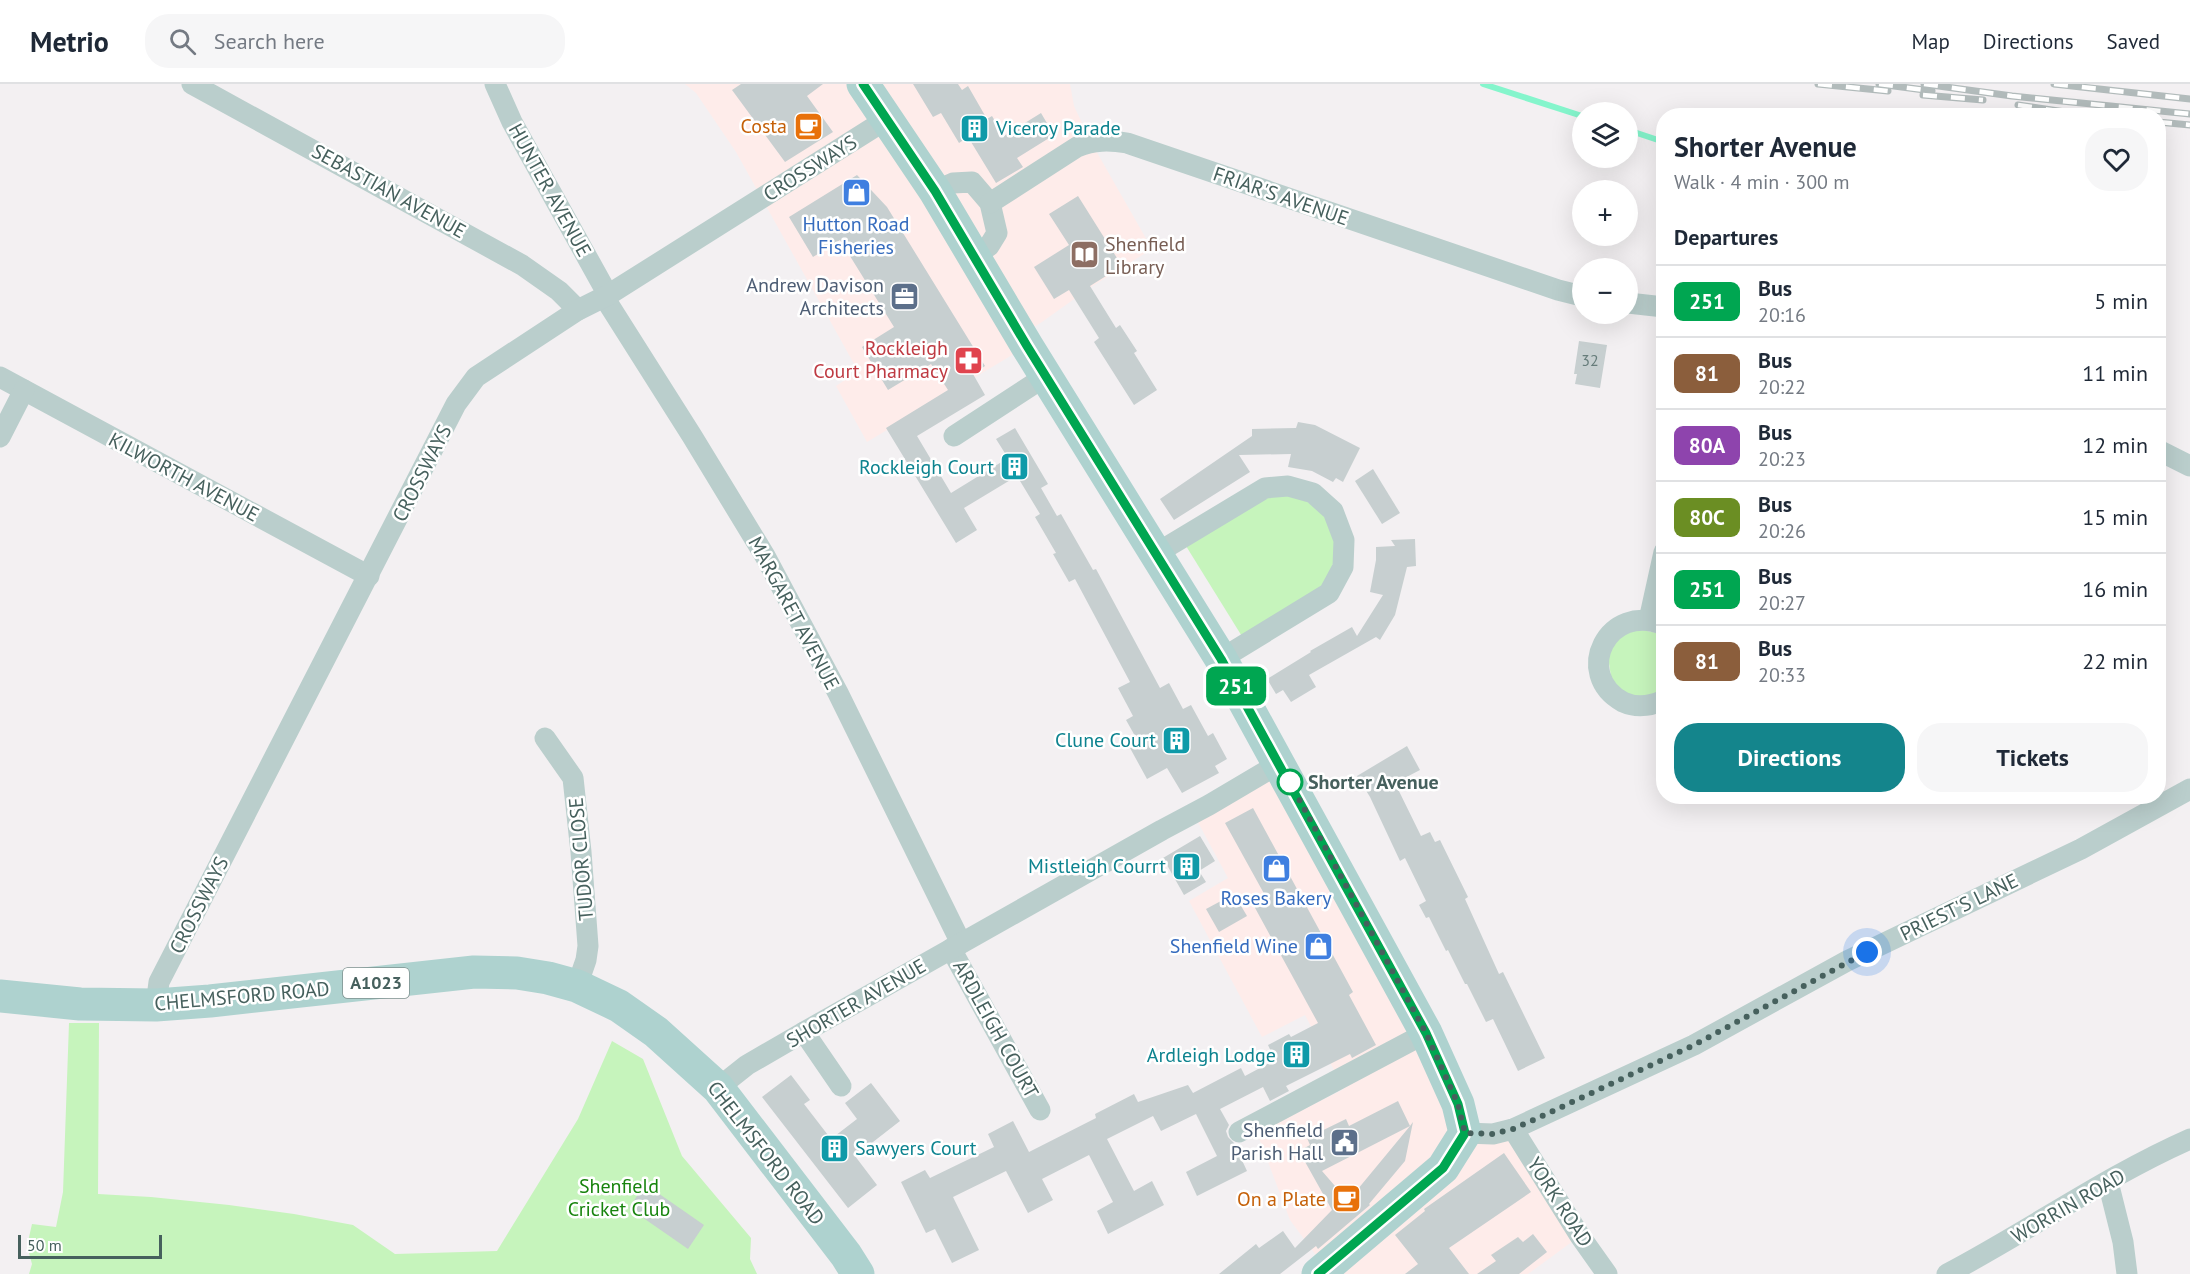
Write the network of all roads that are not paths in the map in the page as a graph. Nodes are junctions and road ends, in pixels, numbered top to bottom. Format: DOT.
graph roads {
  1 [pos="192,84"];
  2 [pos="495,84"];
  3 [pos="863,84"];
  4 [pos="887,119"];
  5 [pos="935,191"];
  6 [pos="990,203"];
  7 [pos="975,256"];
  8 [pos="1572,294"];
  9 [pos="606,296"];
  10 [pos="1638,304"];
  11 [pos="1656,306"];
  12 [pos="578,310"];
  13 [pos="1046,376"];
  14 [pos="0,377"];
  15 [pos="24,390"];
  16 [pos="954,436"];
  17 [pos="0,437"];
  18 [pos="2166,454"];
  19 [pos="2190,466"];
  20 [pos="1157,553"];
  21 [pos="369,576"];
  22 [pos="1656,623"];
  23 [pos="1221,659"];
  24 [pos="1656,704"];
  25 [pos="545,738"];
  26 [pos="1280,763"];
  27 [pos="2190,789"];
  28 [pos="2166,802"];
  29 [pos="2163,804"];
  30 [pos="956,946"];
  31 [pos="577,986"];
  32 [pos="0,996"];
  33 [pos="156,1005"];
  34 [pos="804,1032"];
  35 [pos="1426,1033"];
  36 [pos="841,1086"];
  37 [pos="718,1088"];
  38 [pos="1040,1110"];
  39 [pos="1513,1129"];
  40 [pos="1239,1132"];
  41 [pos="1465,1133"];
  42 [pos="2190,1139"];
  43 [pos="2108,1182"];
  44 [pos="858,1274"];
  45 [pos="1318,1274"];
  46 [pos="1607,1274"];
  47 [pos="1947,1274"];
  48 [pos="2127,1274"];
  1 -- 12 [label="street, SEBASTIAN AVENUE"];
  2 -- 9 [label="street, HUNTER AVENUE"];
  3 -- 4 [label="main road"];
  4 -- 5 [label="main road"];
  4 -- 9 [label="street, CROSSWAYS"];
  5 -- 6 [label="street"];
  5 -- 7 [label="main road"];
  6 -- 7 [label="street"];
  6 -- 8 [label="street, FRIAR'S AVENUE"];
  7 -- 13 [label="main road"];
  9 -- 12 [label="street, CROSSWAYS"];
  9 -- 30 [label="street, MARGARET AVENUE"];
  10 -- 11 [label="street"];
  12 -- 21 [label="street, CROSSWAYS"];
  13 -- 16 [label="street"];
  13 -- 20 [label="main road"];
  14 -- 15 [label="street, KILWORTH AVENUE"];
  15 -- 17 [label="street"];
  15 -- 21 [label="street, KILWORTH AVENUE"];
  18 -- 19 [label="street"];
  20 -- 23 [label="main road"];
  20 -- 23 [label="street"];
  21 -- 33 [label="street, CROSSWAYS"];
  22 -- 24 [label="street"];
  23 -- 26 [label="main road"];
  25 -- 31 [label="street, TUDOR CLOSE"];
  26 -- 30 [label="street, SHORTER AVENUE"];
  26 -- 35 [label="main road"];
  27 -- 28 [label="street, PRIEST'S LANE"];
  29 -- 39 [label="street, PRIEST'S LANE"];
  30 -- 34 [label="street, SHORTER AVENUE"];
  30 -- 38 [label="street, ARDLEIGH COURT"];
  31 -- 33 [label="main road, CHELMSFORD ROAD / A1023"];
  31 -- 37 [label="main road, CHELMSFORD ROAD / A1023"];
  32 -- 33 [label="main road, CHELMSFORD ROAD / A1023"];
  34 -- 36 [label="street"];
  34 -- 37 [label="street, SHORTER AVENUE"];
  35 -- 40 [label="street"];
  35 -- 41 [label="main road"];
  37 -- 44 [label="main road, CHELMSFORD ROAD / A1023"];
  39 -- 41 [label="street, PRIEST'S LANE"];
  39 -- 46 [label="street, YORK ROAD"];
  41 -- 45 [label="main road"];
  42 -- 43 [label="street, WORRIN ROAD"];
  43 -- 47 [label="street, WORRIN ROAD"];
  43 -- 48 [label="street"];
}
